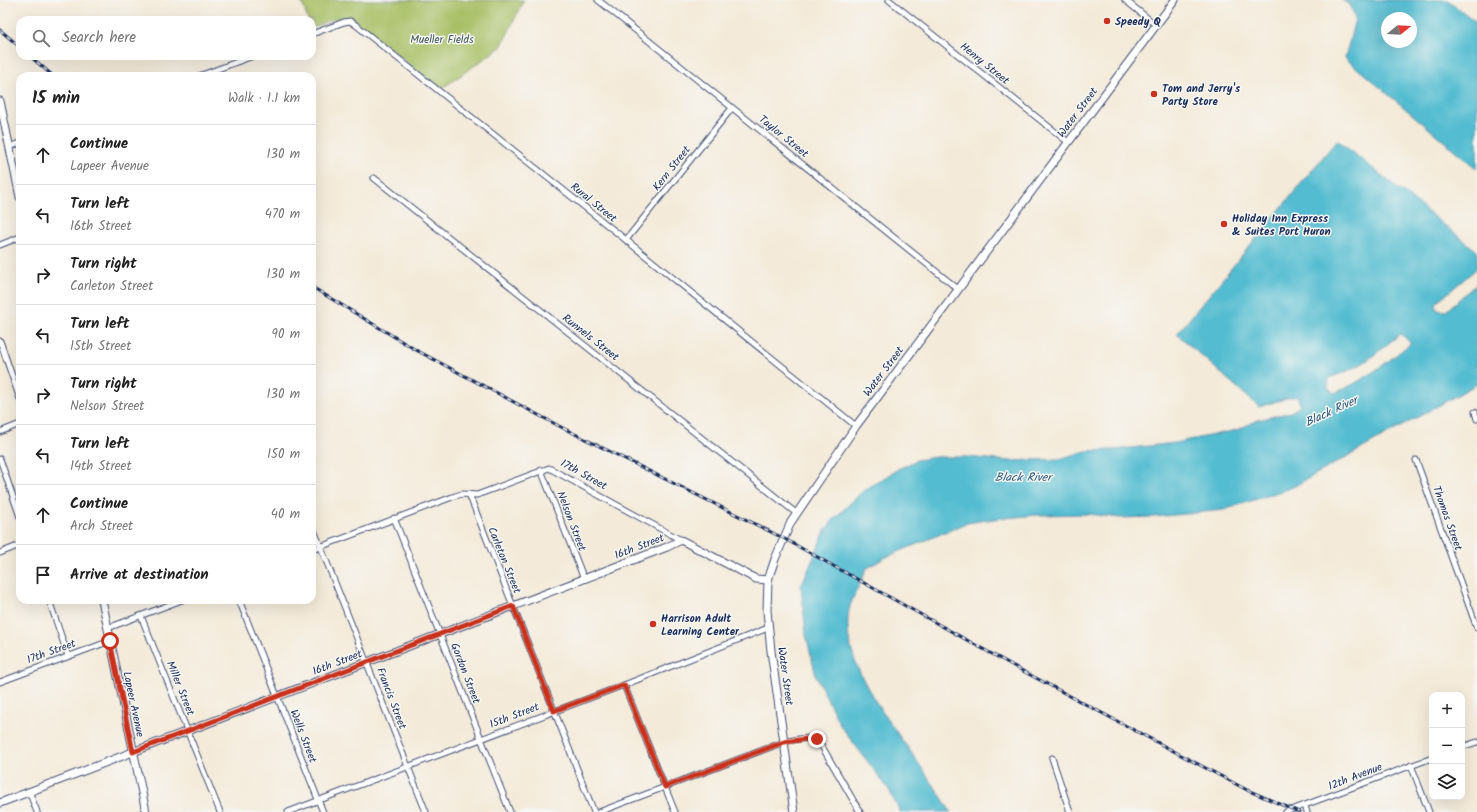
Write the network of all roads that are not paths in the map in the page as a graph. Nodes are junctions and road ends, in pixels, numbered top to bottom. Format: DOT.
graph roads {
  1 [pos="598,0"];
  2 [pos="889,0"];
  3 [pos="1126,0"];
  4 [pos="1175,0"];
  5 [pos="1156,25"];
  6 [pos="316,32"];
  7 [pos="242,60"];
  8 [pos="210,72"];
  9 [pos="0,101"];
  10 [pos="732,108"];
  11 [pos="1068,142"];
  12 [pos="16,145"];
  13 [pos="10,147"];
  14 [pos="16,177"];
  15 [pos="374,178"];
  16 [pos="16,239"];
  17 [pos="626,240"];
  18 [pos="0,245"];
  19 [pos="958,289"];
  20 [pos="0,341"];
  21 [pos="16,387"];
  22 [pos="1475,412"];
  23 [pos="1477,419"];
  24 [pos="16,426"];
  25 [pos="856,426"];
  26 [pos="0,432"];
  27 [pos="0,459"];
  28 [pos="1416,460"];
  29 [pos="541,470"];
  30 [pos="469,494"];
  31 [pos="16,505"];
  32 [pos="796,513"];
  33 [pos="394,518"];
  34 [pos="316,534"];
  35 [pos="681,540"];
  36 [pos="321,546"];
  37 [pos="16,547"];
  38 [pos="316,548"];
  39 [pos="0,553"];
  40 [pos="584,579"];
  41 [pos="768,580"];
  42 [pos="50,604"];
  43 [pos="103,604"];
  44 [pos="172,604"];
  45 [pos="240,604"];
  46 [pos="513,606"];
  47 [pos="141,616"];
  48 [pos="108,628"];
  49 [pos="768,628"];
  50 [pos="1477,628"];
  51 [pos="440,634"];
  52 [pos="110,641"];
  53 [pos="68,656"];
  54 [pos="367,662"];
  55 [pos="0,682"];
  56 [pos="624,685"];
  57 [pos="278,696"];
  58 [pos="554,711"];
  59 [pos="187,731"];
  60 [pos="481,738"];
  61 [pos="784,742"];
  62 [pos="1477,742"];
  63 [pos="1465,746"];
  64 [pos="133,752"];
  65 [pos="1052,758"];
  66 [pos="1429,759"];
  67 [pos="1411,765"];
  68 [pos="408,766"];
  69 [pos="665,787"];
  70 [pos="29,791"];
  71 [pos="319,800"];
  72 [pos="0,803"];
  73 [pos="1305,806"];
  74 [pos="37,812"];
  75 [pos="146,812"];
  76 [pos="220,812"];
  77 [pos="288,812"];
  78 [pos="323,812"];
  79 [pos="426,812"];
  80 [pos="510,812"];
  81 [pos="594,812"];
  82 [pos="599,812"];
  83 [pos="675,812"];
  84 [pos="794,812"];
  85 [pos="860,812"];
  86 [pos="1070,812"];
  87 [pos="1286,812"];
  88 [pos="1307,812"];
  89 [pos="1429,812"];
  1 -- 10 [label="street, Taylor Street"];
  2 -- 11 [label="street, Henry Street"];
  3 -- 5 [label="street"];
  4 -- 5 [label="street, Water Street"];
  5 -- 11 [label="street, Water Street"];
  6 -- 17 [label="street, Rural Street"];
  7 -- 8 [label="street"];
  9 -- 13 [label="street"];
  10 -- 17 [label="street, Kern Street"];
  10 -- 19 [label="street, Taylor Street"];
  11 -- 19 [label="street, Water Street"];
  12 -- 13 [label="street"];
  13 -- 14 [label="street"];
  15 -- 32 [label="street, Runnels Street"];
  16 -- 18 [label="street"];
  17 -- 25 [label="street, Rural Street"];
  19 -- 25 [label="street, Water Street"];
  20 -- 21 [label="street"];
  22 -- 23 [label="street"];
  24 -- 26 [label="street"];
  25 -- 32 [label="street, Water Street"];
  27 -- 31 [label="street"];
  28 -- 50 [label="street, Thomas Street"];
  29 -- 30 [label="street"];
  29 -- 35 [label="street, 17th Street"];
  29 -- 40 [label="street, Nelson Street"];
  30 -- 33 [label="street"];
  30 -- 46 [label="street, Carleton Street"];
  32 -- 41 [label="street, Water Street"];
  33 -- 36 [label="street"];
  33 -- 51 [label="street, Gordon Street"];
  34 -- 36 [label="street, Francis Street"];
  35 -- 40 [label="street, 16th Street"];
  35 -- 41 [label="street, 17th Street"];
  36 -- 38 [label="street"];
  36 -- 54 [label="street, Francis Street"];
  37 -- 39 [label="street"];
  40 -- 46 [label="street, 16th Street"];
  41 -- 49 [label="street, Water Street"];
  42 -- 53 [label="street"];
  43 -- 48 [label="street, Lapeer Avenue"];
  44 -- 47 [label="street"];
  45 -- 57 [label="street, Wells Street"];
  46 -- 51 [label="street, 16th Street"];
  46 -- 58 [label="street, Carleton Street"];
  47 -- 48 [label="street"];
  47 -- 59 [label="street, Miller Street"];
  48 -- 52 [label="street, Lapeer Avenue"];
  49 -- 56 [label="street, 15th Street"];
  49 -- 61 [label="street, Water Street"];
  51 -- 54 [label="street, 16th Street"];
  51 -- 60 [label="street, Gordon Street"];
  52 -- 53 [label="street, 17th Street"];
  52 -- 64 [label="street, Lapeer Avenue"];
  53 -- 55 [label="street, 17th Street"];
  54 -- 57 [label="street, 16th Street"];
  54 -- 68 [label="street, Francis Street"];
  56 -- 58 [label="street, 15th Street"];
  56 -- 69 [label="street"];
  57 -- 59 [label="street, 16th Street"];
  57 -- 71 [label="street, Wells Street"];
  58 -- 60 [label="street, 15th Street"];
  58 -- 81 [label="street, Carleton Street"];
  59 -- 64 [label="street, 16th Street"];
  59 -- 76 [label="street, Miller Street"];
  60 -- 68 [label="street, 15th Street"];
  60 -- 80 [label="street, Gordon Street"];
  61 -- 69 [label="street"];
  61 -- 84 [label="street, Water Street"];
  61 -- 85 [label="street"];
  62 -- 63 [label="street"];
  64 -- 70 [label="street, 16th Street"];
  64 -- 75 [label="street, Lapeer Avenue"];
  65 -- 86 [label="street"];
  66 -- 67 [label="street, 12th Avenue"];
  67 -- 73 [label="street, 12th Avenue"];
  67 -- 89 [label="street"];
  68 -- 71 [label="street, 15th Street"];
  68 -- 79 [label="street, Francis Street"];
  69 -- 82 [label="street"];
  69 -- 83 [label="street"];
  70 -- 72 [label="street, 16th Street"];
  70 -- 74 [label="street"];
  71 -- 77 [label="street, 15th Street"];
  71 -- 78 [label="street, Wells Street"];
  73 -- 87 [label="street, 12th Avenue"];
  73 -- 88 [label="street"];
}
